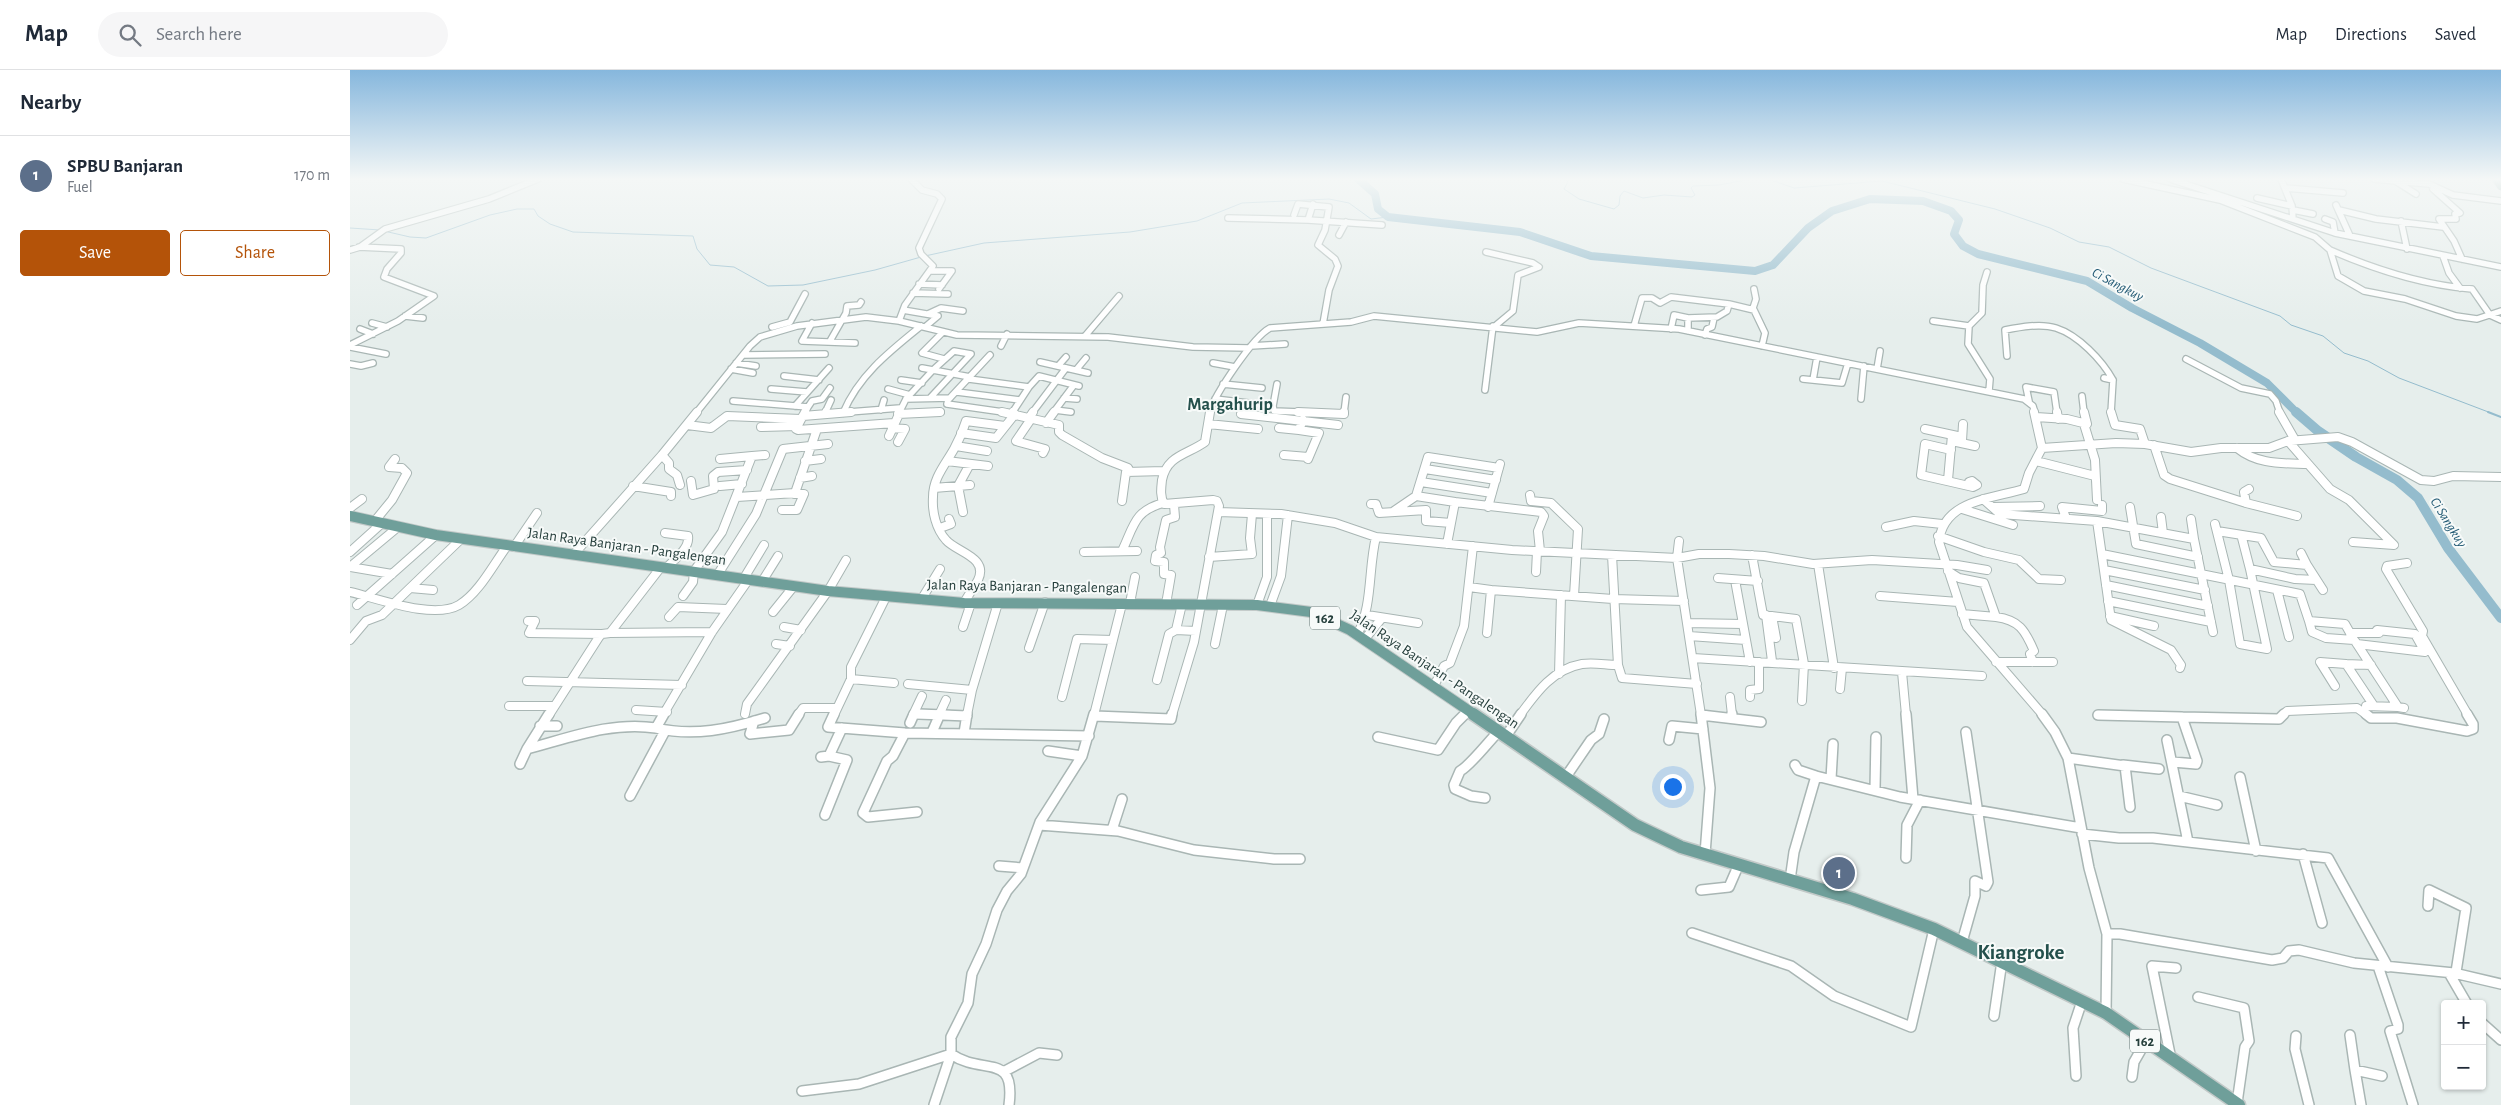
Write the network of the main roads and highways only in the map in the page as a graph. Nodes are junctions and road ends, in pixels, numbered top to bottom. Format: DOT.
graph roads {
  1 [pos="350,516"];
  2 [pos="2238,1104"];
  1 -- 2 [label="main road, Jalan Raya Banjaran - Pangalengan / 162"];
}
